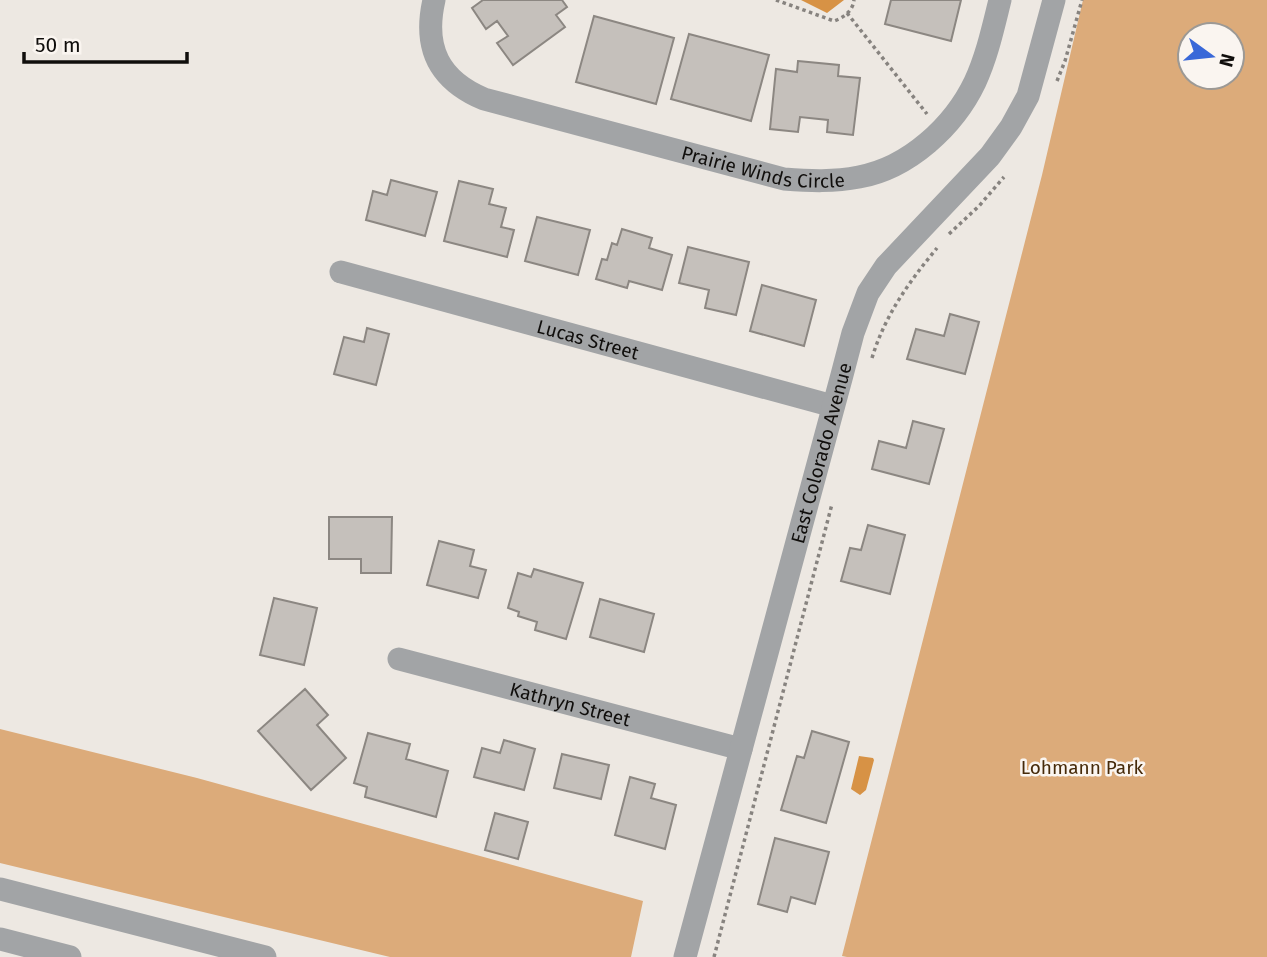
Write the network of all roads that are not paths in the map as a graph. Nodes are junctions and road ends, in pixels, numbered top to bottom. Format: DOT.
graph roads {
  1 [pos="434,0"];
  2 [pos="1000,0"];
  3 [pos="1054,0"];
  4 [pos="341,272"];
  5 [pos="834,406"];
  6 [pos="399,659"];
  7 [pos="741,749"];
  8 [pos="0,889"];
  9 [pos="0,939"];
  10 [pos="70,957"];
  11 [pos="265,957"];
  12 [pos="685,957"];
  1 -- 2 [label="street, Prairie Winds Circle"];
  3 -- 5 [label="street, East Colorado Avenue"];
  4 -- 5 [label="street, Lucas Street"];
  5 -- 7 [label="street, East Colorado Avenue"];
  6 -- 7 [label="street, Kathryn Street"];
  7 -- 12 [label="street, East Colorado Avenue"];
  8 -- 11 [label="street"];
  9 -- 10 [label="street"];
}
